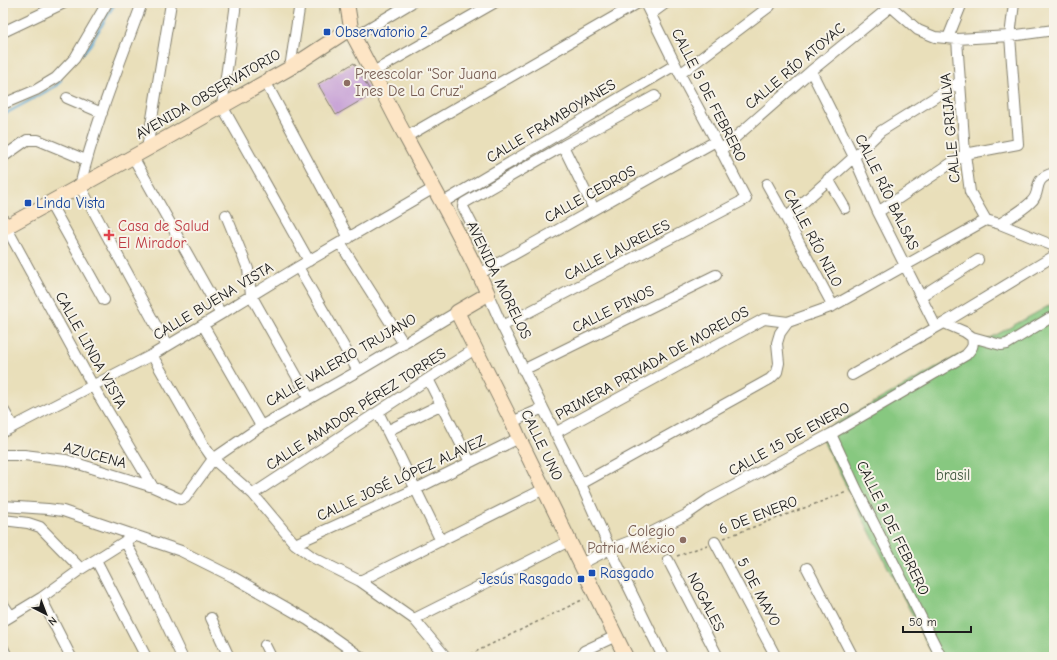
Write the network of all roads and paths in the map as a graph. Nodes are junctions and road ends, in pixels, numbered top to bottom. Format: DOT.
graph roads {
  1 [pos="64,3"];
  2 [pos="107,3"];
  3 [pos="142,3"];
  4 [pos="171,3"];
  5 [pos="236,3"];
  6 [pos="300,3"];
  7 [pos="347,3"];
  8 [pos="411,3"];
  9 [pos="494,3"];
  10 [pos="638,3"];
  11 [pos="645,3"];
  12 [pos="666,3"];
  13 [pos="962,3"];
  14 [pos="1014,3"];
  15 [pos="889,5"];
  16 [pos="770,6"];
  17 [pos="651,14"];
  18 [pos="1054,30"];
  19 [pos="3,32"];
  20 [pos="353,32"];
  21 [pos="1010,36"];
  22 [pos="953,38"];
  23 [pos="675,65"];
  24 [pos="290,68"];
  25 [pos="811,71"];
  26 [pos="373,72"];
  27 [pos="680,74"];
  28 [pos="265,81"];
  29 [pos="961,81"];
  30 [pos="655,96"];
  31 [pos="67,98"];
  32 [pos="3,104"];
  33 [pos="222,106"];
  34 [pos="102,113"];
  35 [pos="406,137"];
  36 [pos="718,145"];
  37 [pos="563,146"];
  38 [pos="147,149"];
  39 [pos="965,154"];
  40 [pos="3,157"];
  41 [pos="133,157"];
  42 [pos="854,157"];
  43 [pos="86,160"];
  44 [pos="1054,173"];
  45 [pos="828,179"];
  46 [pos="767,184"];
  47 [pos="80,186"];
  48 [pos="434,188"];
  49 [pos="746,199"];
  50 [pos="50,203"];
  51 [pos="442,203"];
  52 [pos="845,208"];
  53 [pos="594,209"];
  54 [pos="878,212"];
  55 [pos="226,215"];
  56 [pos="786,218"];
  57 [pos="986,220"];
  58 [pos="1000,224"];
  59 [pos="4,226"];
  60 [pos="344,240"];
  61 [pos="1054,246"];
  62 [pos="1054,256"];
  63 [pos="978,260"];
  64 [pos="309,261"];
  65 [pos="493,265"];
  66 [pos="906,265"];
  67 [pos="298,267"];
  68 [pos="479,274"];
  69 [pos="716,275"];
  70 [pos="488,294"];
  71 [pos="251,295"];
  72 [pos="921,296"];
  73 [pos="104,300"];
  74 [pos="833,306"];
  75 [pos="457,312"];
  76 [pos="221,314"];
  77 [pos="1050,318"];
  78 [pos="788,322"];
  79 [pos="203,325"];
  80 [pos="940,325"];
  81 [pos="502,326"];
  82 [pos="973,340"];
  83 [pos="404,344"];
  84 [pos="167,346"];
  85 [pos="475,349"];
  86 [pos="152,355"];
  87 [pos="523,370"];
  88 [pos="358,371"];
  89 [pos="852,374"];
  90 [pos="428,379"];
  91 [pos="93,386"];
  92 [pos="309,398"];
  93 [pos="440,405"];
  94 [pos="543,408"];
  95 [pos="3,409"];
  96 [pos="378,412"];
  97 [pos="512,422"];
  98 [pos="262,426"];
  99 [pos="13,427"];
  100 [pos="387,431"];
  101 [pos="3,432"];
  102 [pos="555,433"];
  103 [pos="831,434"];
  104 [pos="519,438"];
  105 [pos="3,455"];
  106 [pos="213,459"];
  107 [pos="470,462"];
  108 [pos="581,484"];
  109 [pos="153,487"];
  110 [pos="856,488"];
  111 [pos="416,489"];
  112 [pos="544,489"];
  113 [pos="253,494"];
  114 [pos="3,506"];
  115 [pos="3,520"];
  116 [pos="135,535"];
  117 [pos="125,541"];
  118 [pos="440,541"];
  119 [pos="570,541"];
  120 [pos="715,542"];
  121 [pos="295,544"];
  122 [pos="610,549"];
  123 [pos="96,560"];
  124 [pos="668,560"];
  125 [pos="581,564"];
  126 [pos="807,568"];
  127 [pos="81,569"];
  128 [pos="360,581"];
  129 [pos="595,593"];
  130 [pos="41,598"];
  131 [pos="3,604"];
  132 [pos="7,618"];
  133 [pos="211,618"];
  134 [pos="414,619"];
  135 [pos="616,636"];
  136 [pos="265,644"];
  137 [pos="3,648"];
  138 [pos="584,651"];
  139 [pos="7,657"];
  140 [pos="71,657"];
  141 [pos="146,657"];
  142 [pos="182,657"];
  143 [pos="229,657"];
  144 [pos="271,657"];
  145 [pos="361,657"];
  146 [pos="446,657"];
  147 [pos="465,657"];
  148 [pos="626,657"];
  149 [pos="663,657"];
  150 [pos="718,657"];
  151 [pos="776,657"];
  152 [pos="853,657"];
  153 [pos="941,657"];
  1 -- 19 [label="street"];
  2 -- 32 [label="street"];
  3 -- 34 [label="street"];
  4 -- 38 [label="street"];
  5 -- 33 [label="street"];
  6 -- 24 [label="street"];
  7 -- 20 [label="street, AVENIDA MORELOS"];
  8 -- 20 [label="street"];
  9 -- 26 [label="street"];
  10 -- 35 [label="street"];
  11 -- 17 [label="street, CALLE 5 DE FEBRERO"];
  12 -- 17 [label="street"];
  13 -- 22 [label="street"];
  14 -- 21 [label="street"];
  15 -- 22 [label="street"];
  15 -- 25 [label="street, CALLE RÍO ATOYAC"];
  16 -- 27 [label="street"];
  17 -- 23 [label="street, CALLE 5 DE FEBRERO"];
  18 -- 21 [label="street"];
  20 -- 24 [label="street, AVENIDA OBSERVATORIO"];
  20 -- 26 [label="street, AVENIDA MORELOS"];
  21 -- 22 [label="street"];
  21 -- 39 [label="street"];
  22 -- 29 [label="street, CALLE GRIJALVA"];
  23 -- 27 [label="street, CALLE 5 DE FEBRERO"];
  23 -- 51 [label="street, CALLE FRAMBOYANES"];
  24 -- 28 [label="street, AVENIDA OBSERVATORIO"];
  25 -- 36 [label="street, CALLE RÍO ATOYAC"];
  25 -- 42 [label="street, CALLE RÍO BALSAS"];
  26 -- 35 [label="street, AVENIDA MORELOS"];
  27 -- 36 [label="street, CALLE 5 DE FEBRERO"];
  28 -- 33 [label="street, AVENIDA OBSERVATORIO"];
  28 -- 60 [label="street"];
  29 -- 39 [label="street, CALLE GRIJALVA"];
  29 -- 42 [label="street"];
  30 -- 37 [label="street"];
  31 -- 34 [label="street"];
  33 -- 38 [label="street, AVENIDA OBSERVATORIO"];
  33 -- 64 [label="street"];
  34 -- 43 [label="street"];
  35 -- 48 [label="street, AVENIDA MORELOS"];
  36 -- 49 [label="street, CALLE 5 DE FEBRERO"];
  36 -- 53 [label="street, CALLE CEDROS"];
  37 -- 53 [label="street"];
  37 -- 65 [label="street"];
  38 -- 41 [label="street, AVENIDA OBSERVATORIO"];
  39 -- 54 [label="street"];
  39 -- 57 [label="street, CALLE GRIJALVA"];
  40 -- 43 [label="street"];
  41 -- 47 [label="street, AVENIDA OBSERVATORIO"];
  41 -- 76 [label="street"];
  42 -- 45 [label="street"];
  42 -- 54 [label="street, CALLE RÍO BALSAS"];
  43 -- 47 [label="street"];
  44 -- 58 [label="street"];
  45 -- 52 [label="street"];
  45 -- 56 [label="street"];
  46 -- 56 [label="street, CALLE RÍO NILO"];
  47 -- 50 [label="street, AVENIDA OBSERVATORIO"];
  47 -- 84 [label="street"];
  48 -- 51 [label="street, AVENIDA MORELOS"];
  48 -- 60 [label="street, CALLE BUENA VISTA"];
  49 -- 81 [label="street, CALLE LAURELES"];
  50 -- 59 [label="street, AVENIDA OBSERVATORIO"];
  50 -- 73 [label="street"];
  51 -- 68 [label="street, AVENIDA MORELOS"];
  53 -- 65 [label="street, CALLE CEDROS"];
  54 -- 66 [label="street, CALLE RÍO BALSAS"];
  55 -- 71 [label="street"];
  56 -- 74 [label="street, CALLE RÍO NILO"];
  57 -- 58 [label="street"];
  57 -- 66 [label="street"];
  58 -- 61 [label="street"];
  59 -- 91 [label="street, CALLE LINDA VISTA"];
  60 -- 64 [label="street, CALLE BUENA VISTA"];
  60 -- 83 [label="street"];
  62 -- 80 [label="street"];
  63 -- 72 [label="street"];
  64 -- 67 [label="street, CALLE BUENA VISTA"];
  65 -- 68 [label="street, CALLE CEDROS"];
  66 -- 72 [label="street, CALLE RÍO BALSAS"];
  66 -- 74 [label="street"];
  67 -- 71 [label="street, CALLE BUENA VISTA"];
  67 -- 88 [label="street"];
  68 -- 70 [label="street, AVENIDA MORELOS"];
  69 -- 87 [label="street, CALLE PINOS"];
  70 -- 75 [label="street, CALLE VALERIO TRUJANO"];
  70 -- 81 [label="street, AVENIDA MORELOS"];
  71 -- 76 [label="street, CALLE BUENA VISTA"];
  71 -- 92 [label="street"];
  72 -- 80 [label="street, CALLE RÍO BALSAS"];
  74 -- 78 [label="street"];
  75 -- 83 [label="street, CALLE VALERIO TRUJANO"];
  75 -- 85 [label="street, CALLE UNO"];
  76 -- 79 [label="street, CALLE BUENA VISTA"];
  77 -- 82 [label="street"];
  78 -- 102 [label="street, PRIMERA PRIVADA DE MORELOS"];
  78 -- 108 [label="street"];
  79 -- 84 [label="street, CALLE BUENA VISTA"];
  79 -- 98 [label="street"];
  80 -- 82 [label="street"];
  80 -- 89 [label="street"];
  81 -- 87 [label="street, AVENIDA MORELOS"];
  82 -- 103 [label="street, CALLE 15 DE ENERO"];
  83 -- 88 [label="street, CALLE VALERIO TRUJANO"];
  84 -- 86 [label="street, CALLE BUENA VISTA"];
  85 -- 90 [label="street, CALLE AMADOR PÉREZ TORRES"];
  85 -- 97 [label="street, CALLE UNO"];
  86 -- 91 [label="street, CALLE BUENA VISTA"];
  86 -- 106 [label="street"];
  87 -- 94 [label="street, AVENIDA MORELOS"];
  88 -- 92 [label="street, CALLE VALERIO TRUJANO"];
  90 -- 93 [label="street"];
  90 -- 96 [label="street, CALLE AMADOR PÉREZ TORRES"];
  91 -- 99 [label="street, CALLE BUENA VISTA"];
  91 -- 109 [label="street, CALLE LINDA VISTA"];
  92 -- 98 [label="street, CALLE VALERIO TRUJANO"];
  93 -- 100 [label="street"];
  93 -- 107 [label="street"];
  94 -- 97 [label="street"];
  94 -- 102 [label="street, AVENIDA MORELOS"];
  95 -- 99 [label="street"];
  96 -- 100 [label="street"];
  96 -- 113 [label="street, CALLE AMADOR PÉREZ TORRES"];
  97 -- 104 [label="street, CALLE UNO"];
  98 -- 106 [label="street, CALLE VALERIO TRUJANO"];
  99 -- 101 [label="street, CALLE BUENA VISTA"];
  100 -- 111 [label="street"];
  102 -- 108 [label="street, AVENIDA MORELOS"];
  103 -- 110 [label="street, CALLE 5 DE FEBRERO"];
  103 -- 122 [label="street, CALLE 15 DE ENERO"];
  104 -- 107 [label="street, CALLE JOSÉ LÓPEZ ALAVEZ"];
  104 -- 112 [label="street, CALLE UNO"];
  105 -- 109 [label="street, AZUCENA"];
  106 -- 109 [label="street, AZUCENA"];
  106 -- 113 [label="street"];
  107 -- 111 [label="street, CALLE JOSÉ LÓPEZ ALAVEZ"];
  108 -- 122 [label="street, AVENIDA MORELOS"];
  110 -- 120 [label="path, 6 DE ENERO"];
  110 -- 153 [label="street, CALLE 5 DE FEBRERO"];
  111 -- 118 [label="street"];
  111 -- 121 [label="street, CALLE JOSÉ LÓPEZ ALAVEZ"];
  112 -- 118 [label="street"];
  112 -- 119 [label="street, CALLE UNO"];
  113 -- 121 [label="street"];
  114 -- 116 [label="street"];
  115 -- 127 [label="street"];
  116 -- 117 [label="street"];
  116 -- 145 [label="street"];
  117 -- 123 [label="street"];
  117 -- 142 [label="street"];
  118 -- 128 [label="street"];
  119 -- 125 [label="street, CALLE UNO"];
  119 -- 134 [label="street"];
  120 -- 124 [label="path, 6 DE ENERO"];
  120 -- 151 [label="street, 5 DE MAYO"];
  121 -- 128 [label="street"];
  122 -- 125 [label="street, CALLE 15 DE ENERO"];
  122 -- 149 [label="street, AVENIDA MORELOS"];
  123 -- 127 [label="street"];
  123 -- 141 [label="street"];
  124 -- 150 [label="street, NOGALES"];
  125 -- 129 [label="street, CALLE UNO"];
  126 -- 152 [label="street"];
  127 -- 130 [label="street"];
  128 -- 134 [label="street"];
  129 -- 135 [label="street, CALLE UNO"];
  129 -- 147 [label="path"];
  130 -- 132 [label="street"];
  130 -- 140 [label="street"];
  131 -- 132 [label="street"];
  133 -- 143 [label="street"];
  134 -- 146 [label="street"];
  135 -- 138 [label="street"];
  135 -- 148 [label="street, CALLE UNO"];
  136 -- 144 [label="street"];
  137 -- 139 [label="street"];
}
